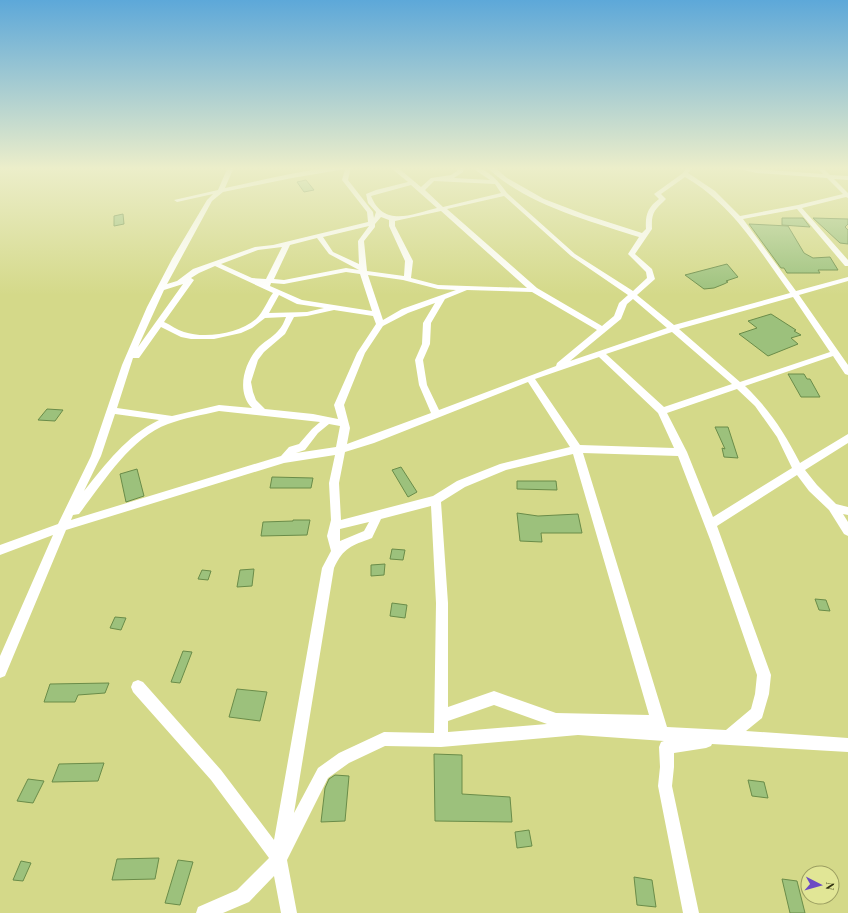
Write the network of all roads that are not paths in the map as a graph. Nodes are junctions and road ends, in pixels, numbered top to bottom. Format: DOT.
graph roads {
  1 [pos="204,210"];
  2 [pos="369,210"];
  3 [pos="377,210"];
  4 [pos="434,210"];
  5 [pos="443,210"];
  6 [pos="522,210"];
  7 [pos="568,210"];
  8 [pos="651,210"];
  9 [pos="731,210"];
  10 [pos="784,210"];
  11 [pos="800,210"];
  12 [pos="379,212"];
  13 [pos="739,218"];
  14 [pos="392,219"];
  15 [pos="371,223"];
  16 [pos="319,236"];
  17 [pos="644,236"];
  18 [pos="287,244"];
  19 [pos="215,264"];
  20 [pos="848,264"];
  21 [pos="362,270"];
  22 [pos="196,272"];
  23 [pos="407,279"];
  24 [pos="848,280"];
  25 [pos="268,284"];
  26 [pos="162,288"];
  27 [pos="468,288"];
  28 [pos="534,290"];
  29 [pos="277,292"];
  30 [pos="632,294"];
  31 [pos="795,295"];
  32 [pos="442,298"];
  33 [pos="336,308"];
  34 [pos="377,314"];
  35 [pos="291,315"];
  36 [pos="262,316"];
  37 [pos="159,322"];
  38 [pos="380,324"];
  39 [pos="674,328"];
  40 [pos="602,330"];
  41 [pos="835,353"];
  42 [pos="601,354"];
  43 [pos="556,369"];
  44 [pos="848,372"];
  45 [pos="122,378"];
  46 [pos="530,378"];
  47 [pos="739,386"];
  48 [pos="111,410"];
  49 [pos="662,411"];
  50 [pos="262,412"];
  51 [pos="436,415"];
  52 [pos="173,419"];
  53 [pos="328,420"];
  54 [pos="344,424"];
  55 [pos="848,438"];
  56 [pos="577,449"];
  57 [pos="340,450"];
  58 [pos="682,452"];
  59 [pos="284,459"];
  60 [pos="798,469"];
  61 [pos="436,500"];
  62 [pos="833,507"];
  63 [pos="848,511"];
  64 [pos="377,516"];
  65 [pos="712,523"];
  66 [pos="335,526"];
  67 [pos="62,527"];
  68 [pos="848,531"];
  69 [pos="0,550"];
  70 [pos="336,550"];
  71 [pos="0,671"];
  72 [pos="138,687"];
  73 [pos="441,716"];
  74 [pos="660,728"];
  75 [pos="728,738"];
  76 [pos="441,740"];
  77 [pos="848,746"];
  78 [pos="279,859"];
  79 [pos="204,913"];
  80 [pos="289,913"];
  81 [pos="690,913"];
  1 -- 26 [label="street"];
  2 -- 15 [label="street"];
  3 -- 12 [label="street"];
  4 -- 14 [label="street"];
  5 -- 28 [label="street"];
  6 -- 30 [label="street"];
  7 -- 17 [label="street"];
  8 -- 17 [label="street"];
  9 -- 13 [label="street"];
  10 -- 13 [label="street"];
  11 -- 20 [label="street"];
  12 -- 14 [label="street"];
  12 -- 15 [label="street"];
  13 -- 31 [label="street"];
  14 -- 23 [label="street"];
  15 -- 16 [label="street"];
  15 -- 21 [label="street"];
  16 -- 18 [label="street"];
  16 -- 21 [label="street"];
  17 -- 30 [label="street"];
  18 -- 19 [label="street"];
  18 -- 25 [label="street"];
  19 -- 22 [label="street"];
  19 -- 25 [label="street"];
  21 -- 23 [label="street"];
  21 -- 25 [label="street"];
  21 -- 34 [label="street"];
  22 -- 26 [label="street"];
  22 -- 37 [label="street"];
  23 -- 27 [label="street"];
  24 -- 31 [label="street"];
  25 -- 29 [label="street"];
  26 -- 45 [label="street"];
  27 -- 28 [label="street"];
  27 -- 32 [label="street"];
  28 -- 40 [label="street"];
  29 -- 33 [label="street"];
  29 -- 36 [label="street"];
  30 -- 39 [label="street"];
  30 -- 40 [label="street"];
  31 -- 39 [label="street"];
  31 -- 41 [label="street"];
  32 -- 38 [label="street"];
  32 -- 51 [label="street"];
  33 -- 34 [label="street"];
  33 -- 35 [label="street"];
  34 -- 38 [label="street"];
  35 -- 36 [label="street"];
  35 -- 50 [label="street"];
  36 -- 37 [label="street"];
  37 -- 45 [label="street"];
  38 -- 54 [label="street"];
  39 -- 42 [label="street"];
  39 -- 47 [label="street"];
  40 -- 43 [label="street"];
  41 -- 44 [label="street"];
  41 -- 47 [label="street"];
  42 -- 43 [label="street"];
  42 -- 49 [label="street"];
  43 -- 46 [label="street"];
  45 -- 48 [label="street"];
  46 -- 51 [label="street"];
  46 -- 56 [label="street"];
  47 -- 49 [label="street"];
  47 -- 60 [label="street"];
  48 -- 52 [label="street"];
  48 -- 67 [label="street"];
  49 -- 58 [label="street"];
  50 -- 52 [label="street"];
  50 -- 53 [label="street"];
  51 -- 57 [label="street"];
  52 -- 67 [label="street"];
  53 -- 54 [label="street"];
  53 -- 59 [label="street"];
  54 -- 57 [label="street"];
  55 -- 60 [label="street"];
  56 -- 58 [label="street"];
  56 -- 61 [label="street"];
  56 -- 74 [label="street"];
  57 -- 59 [label="street"];
  57 -- 66 [label="street"];
  58 -- 65 [label="street"];
  59 -- 67 [label="street"];
  60 -- 62 [label="street"];
  60 -- 65 [label="street"];
  61 -- 64 [label="street"];
  61 -- 73 [label="street"];
  62 -- 63 [label="street"];
  62 -- 68 [label="street"];
  64 -- 66 [label="street"];
  64 -- 70 [label="street"];
  65 -- 75 [label="street"];
  66 -- 70 [label="street"];
  67 -- 69 [label="street"];
  67 -- 71 [label="street"];
  70 -- 78 [label="street"];
  72 -- 78 [label="street"];
  73 -- 74 [label="street"];
  73 -- 76 [label="street"];
  74 -- 75 [label="street"];
  74 -- 76 [label="street"];
  75 -- 77 [label="street"];
  75 -- 81 [label="street"];
  76 -- 78 [label="street"];
  78 -- 79 [label="street"];
  78 -- 80 [label="street"];
}
